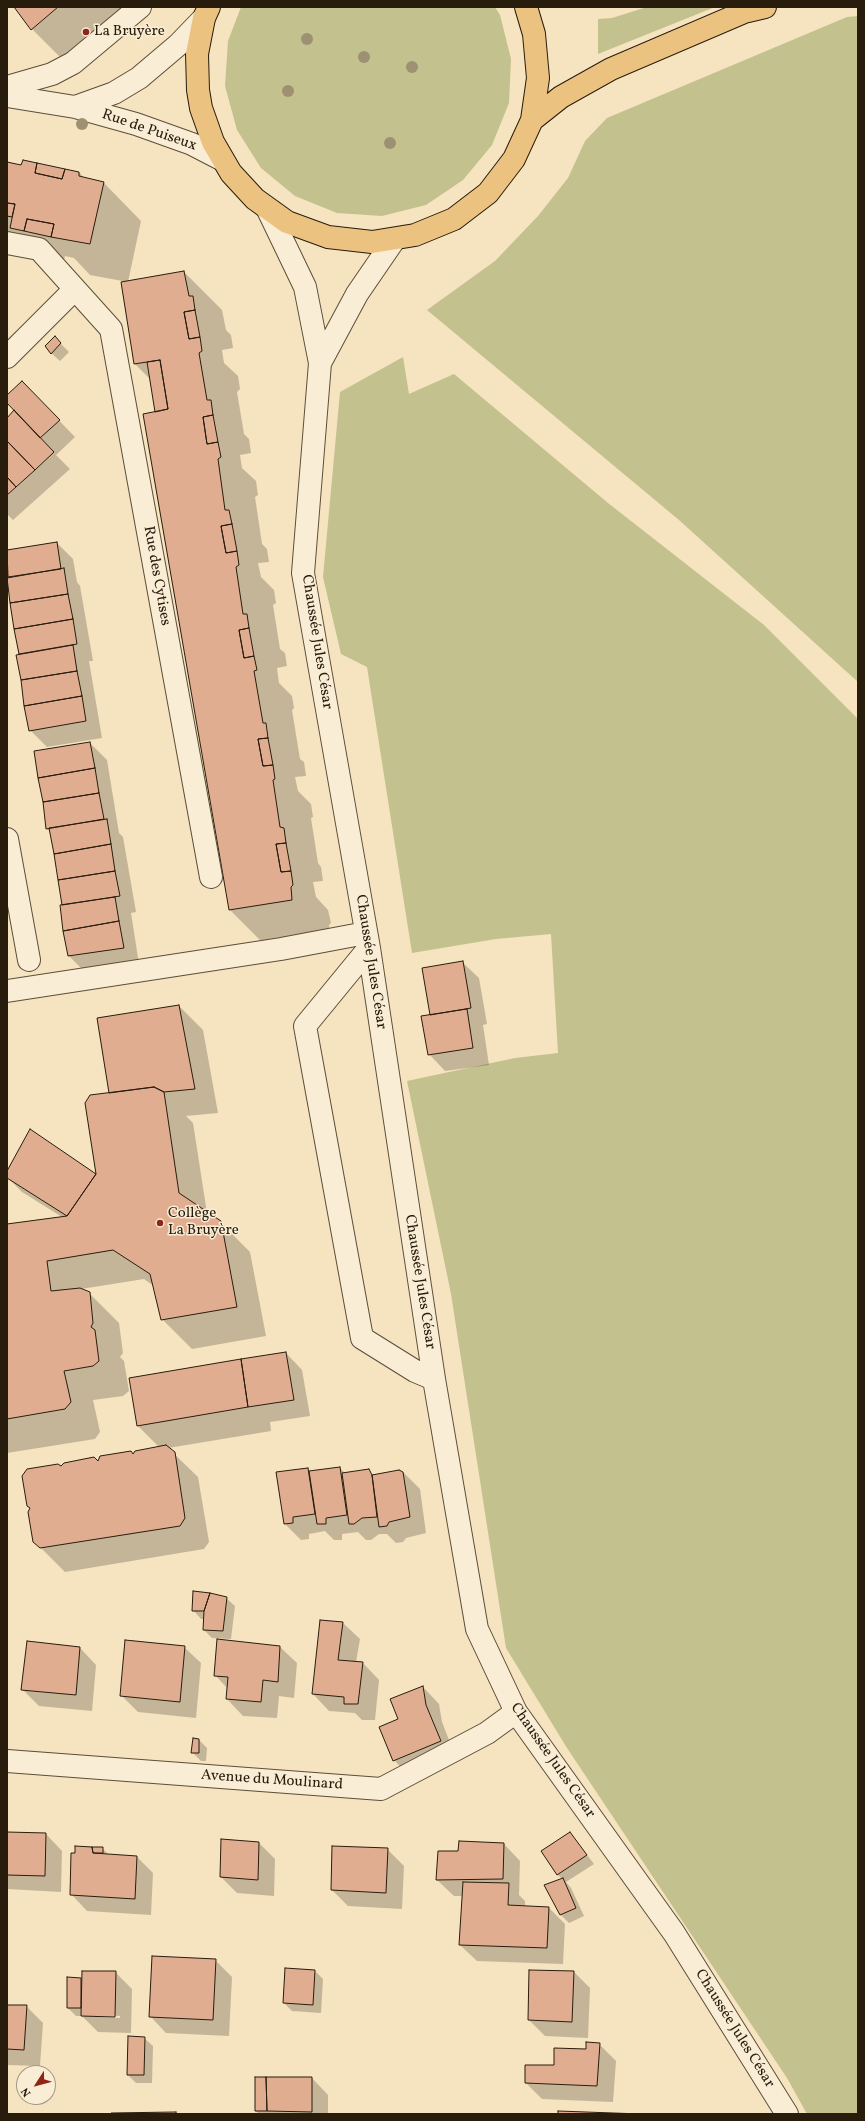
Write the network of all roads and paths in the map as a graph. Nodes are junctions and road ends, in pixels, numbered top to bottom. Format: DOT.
graph roads {
  1 [pos="140,7"];
  2 [pos="526,7"];
  3 [pos="756,8"];
  4 [pos="207,13"];
  5 [pos="7,87"];
  6 [pos="7,96"];
  7 [pos="75,107"];
  8 [pos="532,120"];
  9 [pos="221,159"];
  10 [pos="268,210"];
  11 [pos="394,240"];
  12 [pos="7,243"];
  13 [pos="75,289"];
  14 [pos="7,358"];
  15 [pos="320,363"];
  16 [pos="7,839"];
  17 [pos="211,877"];
  18 [pos="367,941"];
  19 [pos="29,960"];
  20 [pos="7,991"];
  21 [pos="434,1380"];
  22 [pos="516,1712"];
  23 [pos="7,1761"];
  24 [pos="787,2114"];
  1 -- 5 [label="street"];
  2 -- 8 [label="main road"];
  3 -- 8 [label="main road"];
  4 -- 7 [label="street, Rue de Puiseux"];
  4 -- 9 [label="main road"];
  6 -- 7 [label="street, Rue de Puiseux"];
  7 -- 9 [label="street, Rue de Puiseux"];
  8 -- 11 [label="main road"];
  9 -- 10 [label="main road"];
  10 -- 11 [label="main road"];
  10 -- 15 [label="street, Chaussée Jules César"];
  11 -- 15 [label="street, Chaussée Jules César"];
  12 -- 13 [label="street, Rue des Cytises"];
  13 -- 14 [label="street"];
  13 -- 17 [label="street, Rue des Cytises"];
  15 -- 18 [label="street, Chaussée Jules César"];
  16 -- 19 [label="street"];
  18 -- 20 [label="street"];
  18 -- 21 [label="street, Chaussée Jules César"];
  18 -- 21 [label="street"];
  21 -- 22 [label="street, Chaussée Jules César"];
  22 -- 23 [label="street, Avenue du Moulinard"];
  22 -- 24 [label="street, Chaussée Jules César"];
}
